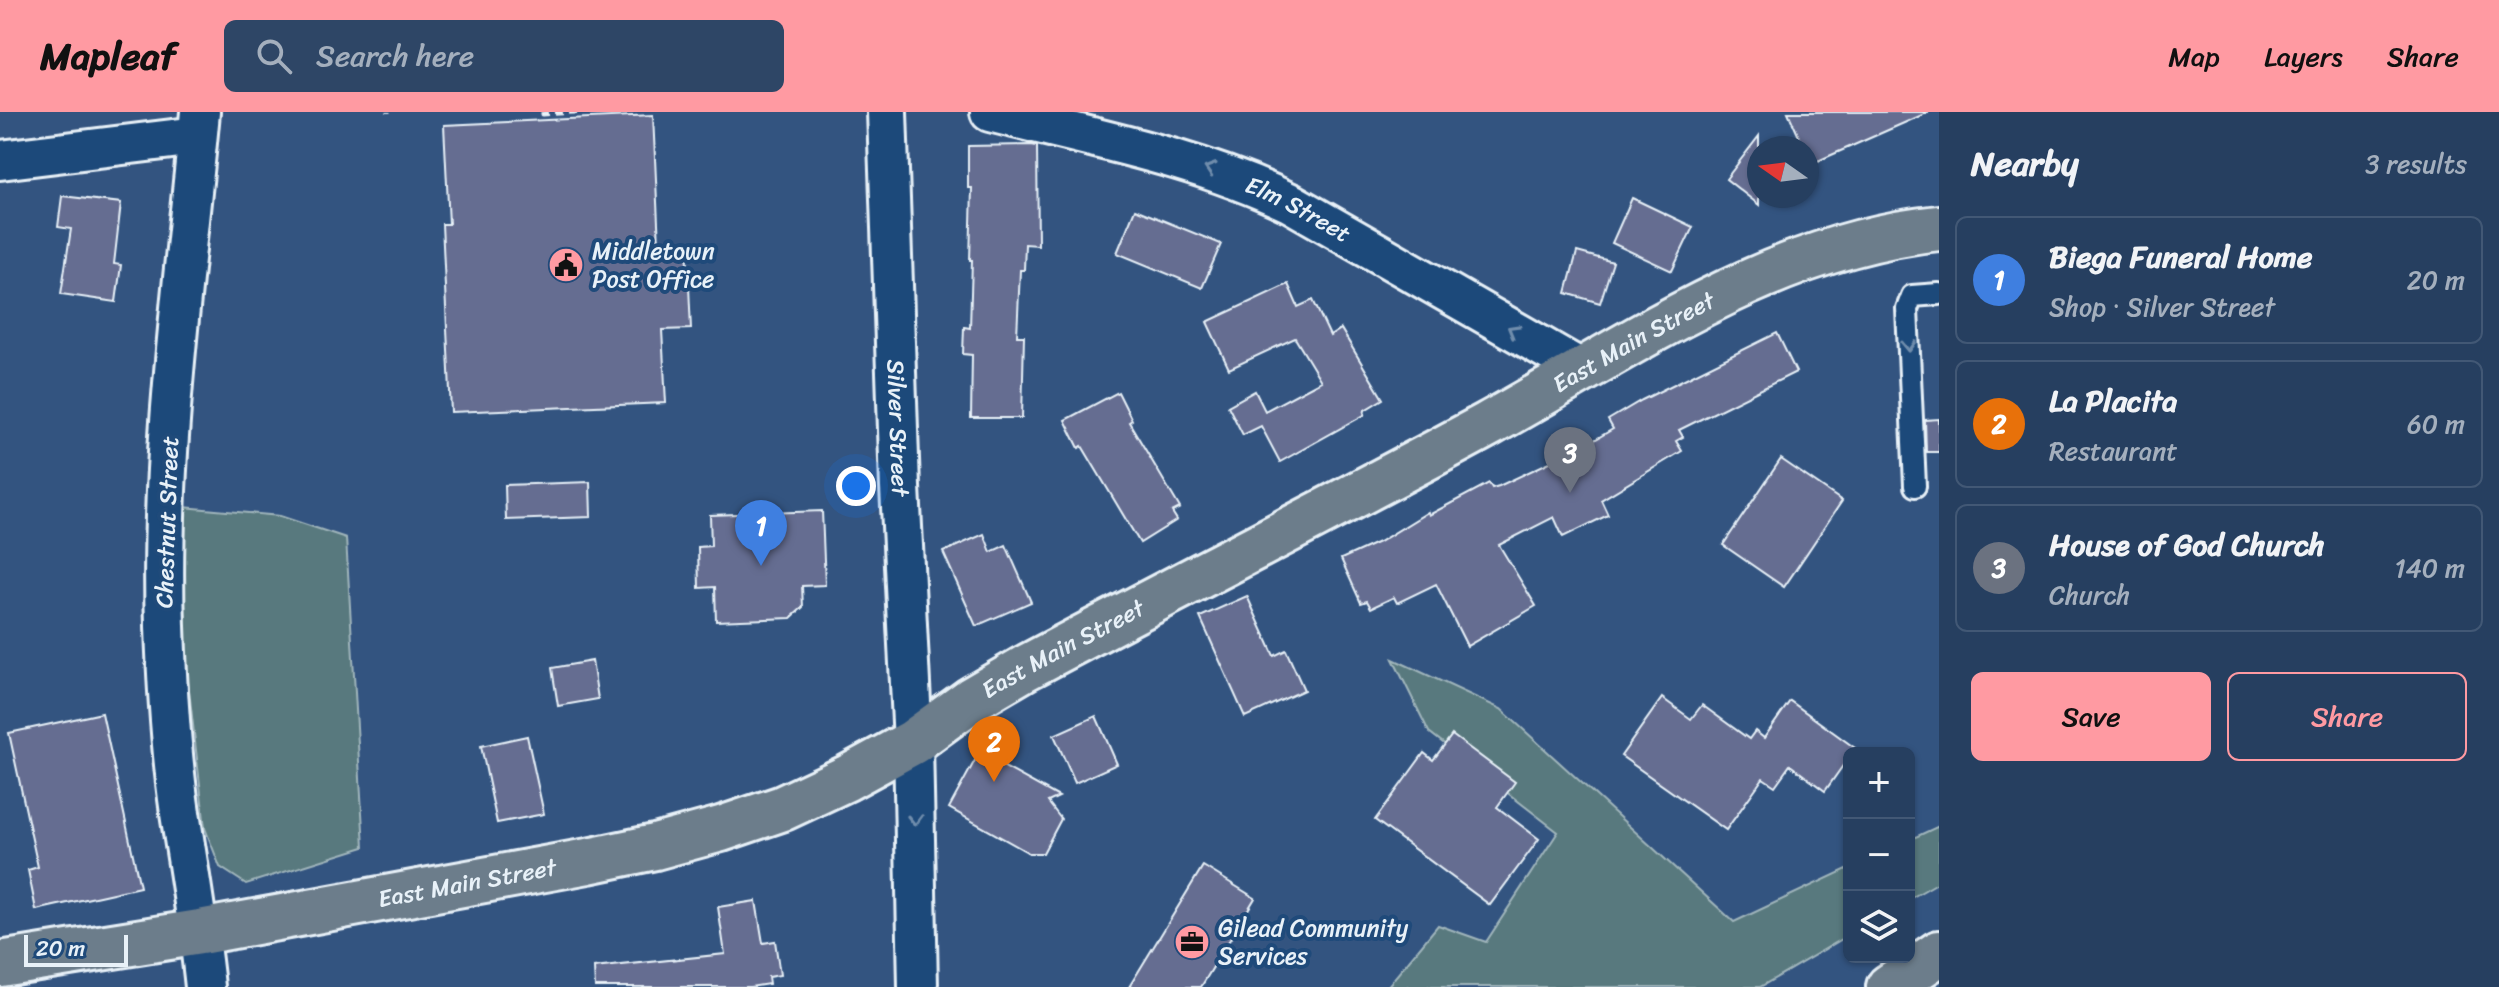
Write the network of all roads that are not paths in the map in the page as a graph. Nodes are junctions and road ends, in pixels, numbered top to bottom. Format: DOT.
graph roads {
  1 [pos="887,112"];
  2 [pos="990,112"];
  3 [pos="198,124"];
  4 [pos="0,160"];
  5 [pos="1939,228"];
  6 [pos="1939,294"];
  7 [pos="1581,369"];
  8 [pos="1915,486"];
  9 [pos="913,742"];
  10 [pos="200,932"];
  11 [pos="1939,953"];
  12 [pos="0,964"];
  13 [pos="205,987"];
  14 [pos="918,987"];
  15 [pos="1889,987"];
  1 -- 9 [label="street, Silver Street"];
  7 -- 2 [label="street, Elm Street, one-way"];
  3 -- 4 [label="street"];
  3 -- 10 [label="street, Chestnut Street"];
  5 -- 7 [label="main road, East Main Street"];
  6 -- 8 [label="lane, one-way"];
  7 -- 9 [label="main road, East Main Street"];
  9 -- 10 [label="main road, East Main Street"];
  9 -- 14 [label="street, Silver Street, one-way"];
  10 -- 12 [label="main road, East Main Street"];
  10 -- 13 [label="street, Chestnut Street"];
  11 -- 15 [label="main road"];
}
